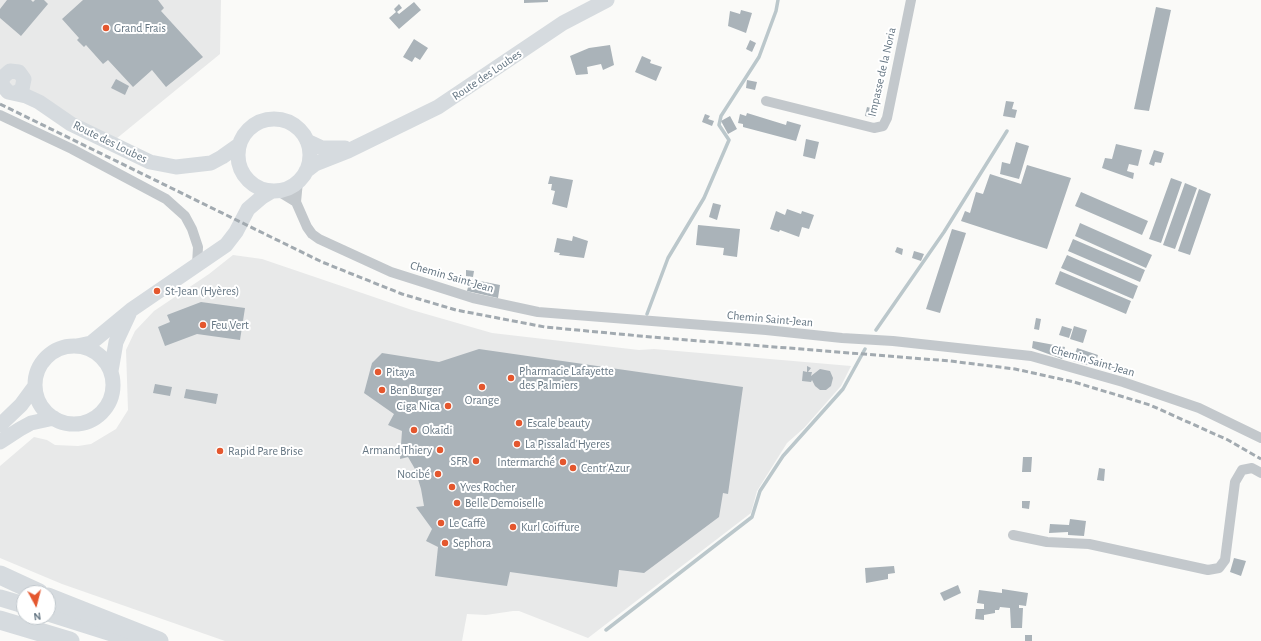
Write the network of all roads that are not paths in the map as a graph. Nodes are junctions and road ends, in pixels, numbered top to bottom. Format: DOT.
graph roads {
  1 [pos="607,0"];
  2 [pos="911,0"];
  3 [pos="8,82"];
  4 [pos="766,101"];
  5 [pos="0,115"];
  6 [pos="307,141"];
  7 [pos="363,144"];
  8 [pos="239,145"];
  9 [pos="211,163"];
  10 [pos="244,176"];
  11 [pos="302,176"];
  12 [pos="275,191"];
  13 [pos="296,202"];
  14 [pos="248,209"];
  15 [pos="197,265"];
  16 [pos="131,310"];
  17 [pos="77,346"];
  18 [pos="111,371"];
  19 [pos="35,386"];
  20 [pos="54,418"];
  21 [pos="0,425"];
  22 [pos="1261,438"];
  23 [pos="0,442"];
  24 [pos="1261,473"];
  25 [pos="1013,535"];
  26 [pos="0,575"];
  27 [pos="22,585"];
  28 [pos="0,598"];
  29 [pos="56,600"];
  30 [pos="16,603"];
  31 [pos="56,615"];
  32 [pos="0,620"];
  33 [pos="0,626"];
  34 [pos="57,641"];
  35 [pos="70,641"];
  36 [pos="138,641"];
  37 [pos="159,641"];
  1 -- 7 [label="main road, Route des Loubes"];
  2 -- 4 [label="street, Impasse de la Noria"];
  3 -- 9 [label="main road, Route des Loubes"];
  5 -- 15 [label="street"];
  6 -- 7 [label="main road, Route des Loubes"];
  6 -- 8 [label="main road"];
  6 -- 11 [label="main road"];
  7 -- 11 [label="main road, Route des Loubes"];
  8 -- 9 [label="main road, Route des Loubes"];
  8 -- 10 [label="main road"];
  9 -- 10 [label="main road, Route des Loubes"];
  10 -- 12 [label="main road"];
  10 -- 14 [label="main road"];
  11 -- 12 [label="main road"];
  11 -- 13 [label="street, Chemin Saint-Jean"];
  12 -- 13 [label="street"];
  12 -- 14 [label="main road"];
  13 -- 22 [label="street, Chemin Saint-Jean"];
  14 -- 15 [label="main road"];
  15 -- 16 [label="main road"];
  16 -- 17 [label="main road"];
  16 -- 18 [label="main road"];
  17 -- 18 [label="main road"];
  17 -- 19 [label="main road"];
  18 -- 20 [label="main road"];
  19 -- 20 [label="main road"];
  19 -- 21 [label="main road"];
  20 -- 23 [label="main road"];
  24 -- 25 [label="street"];
  26 -- 27 [label="highway"];
  28 -- 30 [label="highway"];
  29 -- 37 [label="highway"];
  31 -- 36 [label="highway"];
  32 -- 35 [label="highway"];
  33 -- 34 [label="highway"];
}
